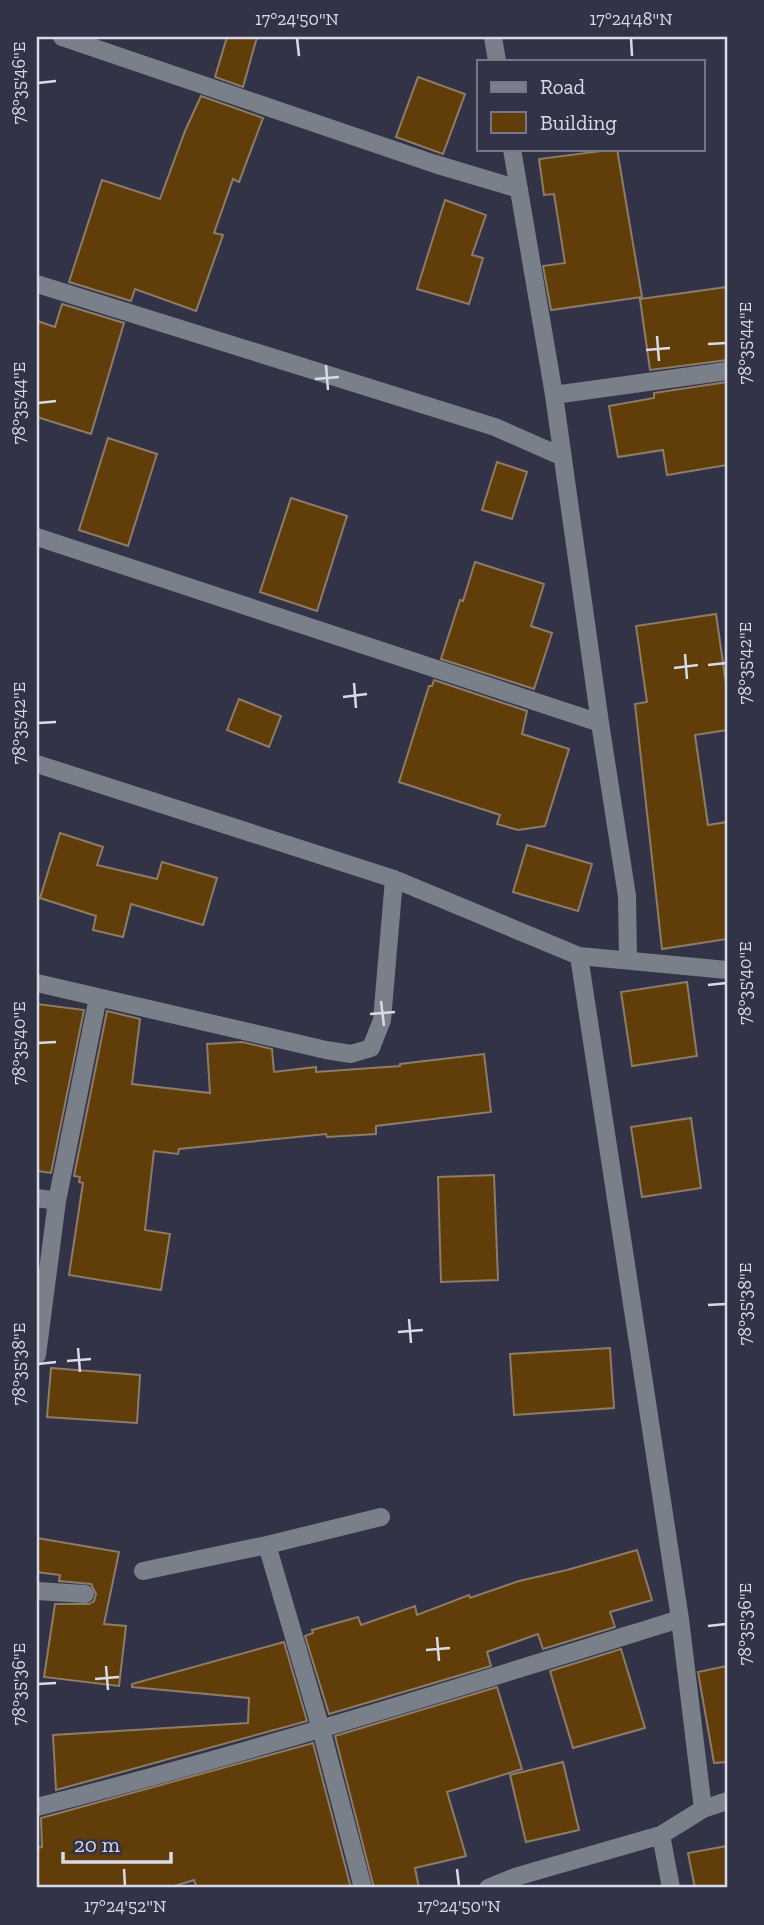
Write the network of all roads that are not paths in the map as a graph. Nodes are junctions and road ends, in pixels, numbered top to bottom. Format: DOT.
graph roads {
  1 [pos="62,37"];
  2 [pos="493,37"];
  3 [pos="497,60"];
  4 [pos="512,150"];
  5 [pos="519,189"];
  6 [pos="37,284"];
  7 [pos="727,371"];
  8 [pos="554,395"];
  9 [pos="563,457"];
  10 [pos="37,537"];
  11 [pos="600,723"];
  12 [pos="37,764"];
  13 [pos="394,879"];
  14 [pos="579,956"];
  15 [pos="628,960"];
  16 [pos="727,970"];
  17 [pos="37,983"];
  18 [pos="98,997"];
  19 [pos="37,1198"];
  20 [pos="57,1201"];
  21 [pos="37,1355"];
  22 [pos="381,1517"];
  23 [pos="267,1545"];
  24 [pos="143,1571"];
  25 [pos="37,1591"];
  26 [pos="85,1594"];
  27 [pos="680,1619"];
  28 [pos="321,1729"];
  29 [pos="727,1801"];
  30 [pos="37,1807"];
  31 [pos="702,1809"];
  32 [pos="661,1835"];
  33 [pos="516,1882"];
  34 [pos="363,1888"];
  35 [pos="488,1888"];
  36 [pos="671,1888"];
  1 -- 5 [label="street"];
  2 -- 3 [label="street"];
  4 -- 5 [label="street"];
  5 -- 8 [label="street"];
  6 -- 9 [label="street"];
  7 -- 8 [label="street"];
  8 -- 9 [label="street"];
  9 -- 11 [label="street"];
  10 -- 11 [label="street"];
  11 -- 15 [label="street"];
  12 -- 13 [label="street"];
  13 -- 14 [label="street"];
  13 -- 18 [label="street"];
  14 -- 15 [label="street"];
  14 -- 27 [label="street"];
  15 -- 16 [label="street"];
  17 -- 18 [label="street"];
  18 -- 20 [label="street"];
  19 -- 20 [label="street"];
  20 -- 21 [label="street"];
  22 -- 23 [label="street"];
  23 -- 24 [label="street"];
  23 -- 28 [label="street"];
  25 -- 26 [label="street"];
  27 -- 28 [label="street"];
  27 -- 31 [label="street"];
  28 -- 30 [label="street"];
  28 -- 34 [label="street"];
  29 -- 31 [label="street"];
  31 -- 32 [label="street"];
  32 -- 33 [label="street"];
  32 -- 36 [label="street"];
  33 -- 35 [label="street"];
}
